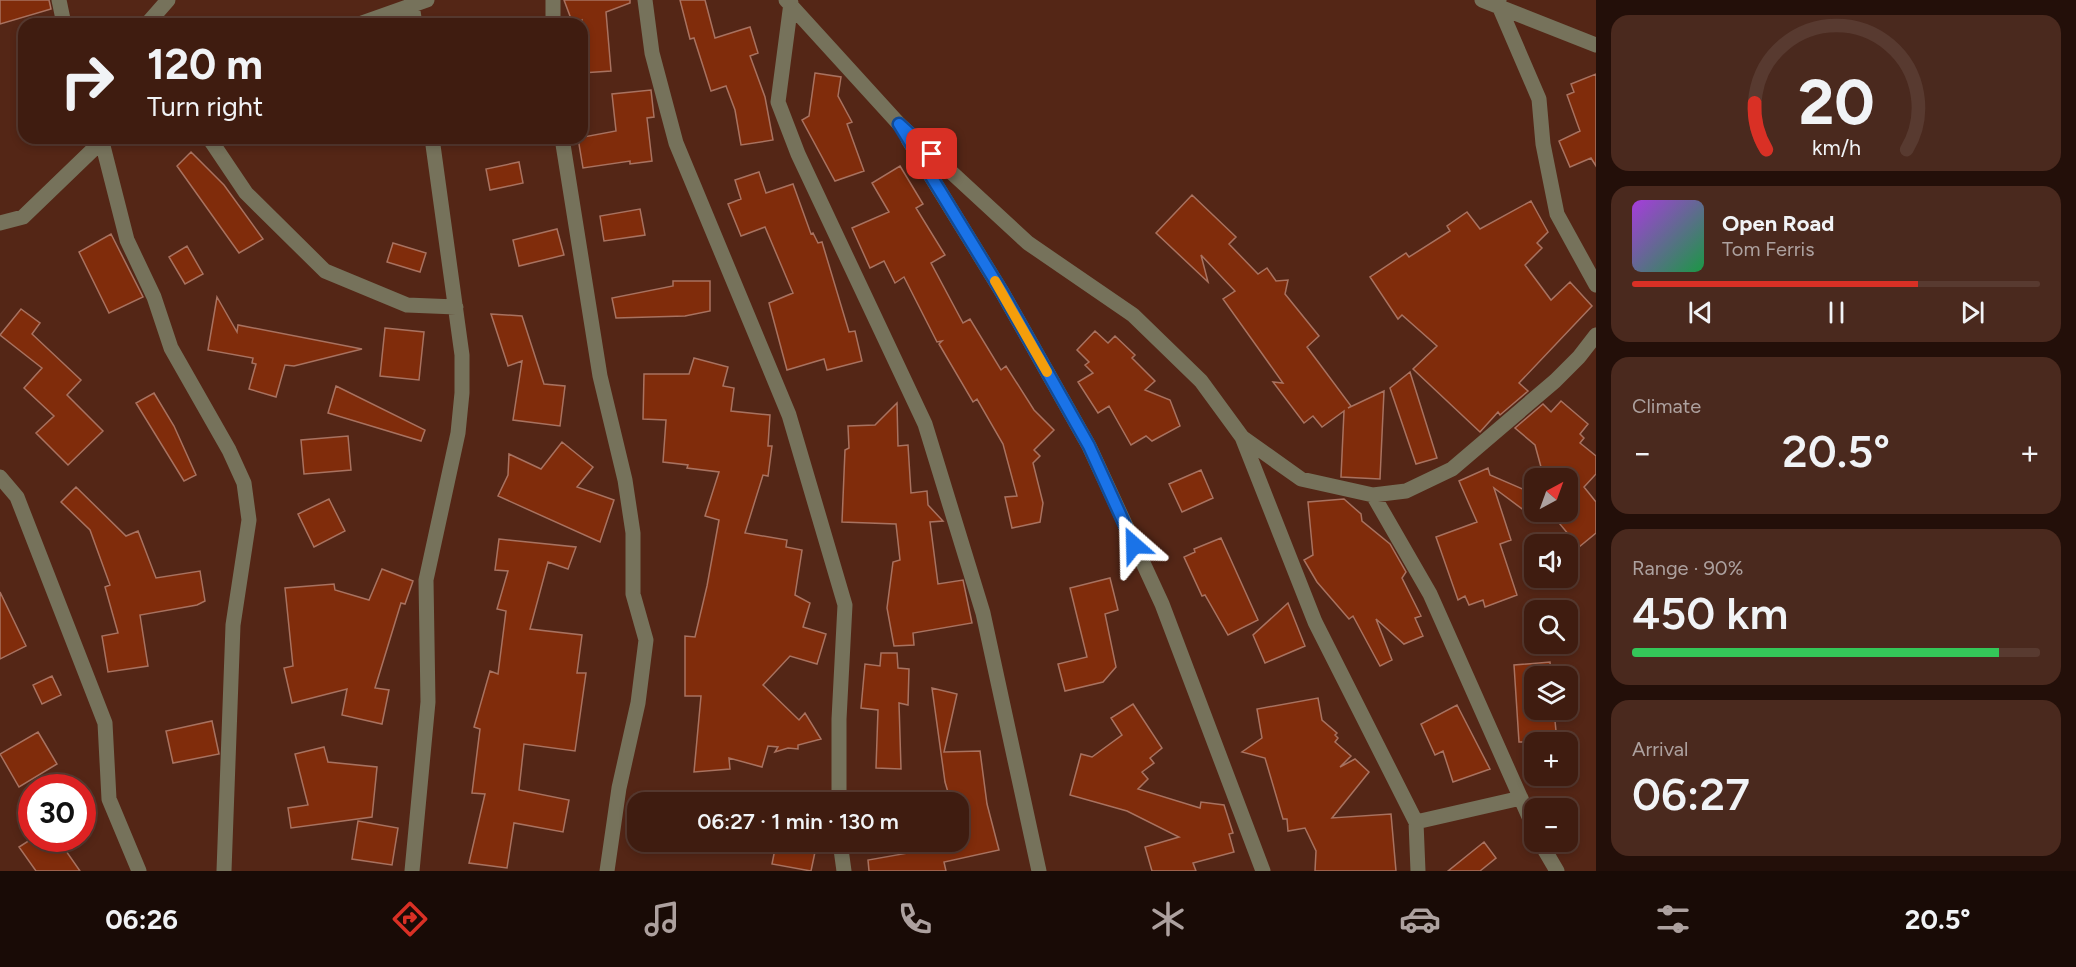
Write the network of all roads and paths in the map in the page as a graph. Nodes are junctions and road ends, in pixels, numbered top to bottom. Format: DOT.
graph roads {
  1 [pos="59,0"];
  2 [pos="168,0"];
  3 [pos="427,0"];
  4 [pos="554,0"];
  5 [pos="645,0"];
  6 [pos="1482,0"];
  7 [pos="788,2"];
  8 [pos="1499,3"];
  9 [pos="412,4"];
  10 [pos="63,18"];
  11 [pos="152,18"];
  12 [pos="375,18"];
  13 [pos="414,18"];
  14 [pos="553,18"];
  15 [pos="1596,45"];
  16 [pos="899,124"];
  17 [pos="98,144"];
  18 [pos="104,144"];
  19 [pos="213,144"];
  20 [pos="433,144"];
  21 [pos="563,144"];
  22 [pos="0,223"];
  23 [pos="1596,285"];
  24 [pos="456,307"];
  25 [pos="1596,335"];
  26 [pos="1242,437"];
  27 [pos="0,477"];
  28 [pos="1373,495"];
  29 [pos="838,792"];
  30 [pos="1521,798"];
  31 [pos="1524,805"];
  32 [pos="1416,822"];
  33 [pos="841,852"];
  34 [pos="1546,852"];
  35 [pos="139,871"];
  36 [pos="224,871"];
  37 [pos="412,871"];
  38 [pos="607,871"];
  39 [pos="844,871"];
  40 [pos="1039,871"];
  41 [pos="1263,871"];
  42 [pos="1418,871"];
  43 [pos="1557,871"];
  1 -- 10 [label="street"];
  2 -- 11 [label="street"];
  3 -- 9 [label="street"];
  4 -- 14 [label="street"];
  5 -- 29 [label="street"];
  6 -- 8 [label="street"];
  7 -- 16 [label="street"];
  7 -- 40 [label="street"];
  8 -- 15 [label="street"];
  8 -- 23 [label="street"];
  9 -- 12 [label="street"];
  9 -- 13 [label="street"];
  16 -- 26 [label="street"];
  16 -- 41 [label="street"];
  17 -- 22 [label="street"];
  18 -- 36 [label="street"];
  19 -- 24 [label="street"];
  20 -- 24 [label="street"];
  21 -- 38 [label="street"];
  24 -- 37 [label="street"];
  25 -- 28 [label="street"];
  26 -- 28 [label="street"];
  26 -- 32 [label="street"];
  27 -- 35 [label="street"];
  28 -- 30 [label="street"];
  30 -- 31 [label="street"];
  30 -- 32 [label="street"];
  32 -- 42 [label="street"];
  33 -- 39 [label="street"];
  34 -- 43 [label="street"];
}
